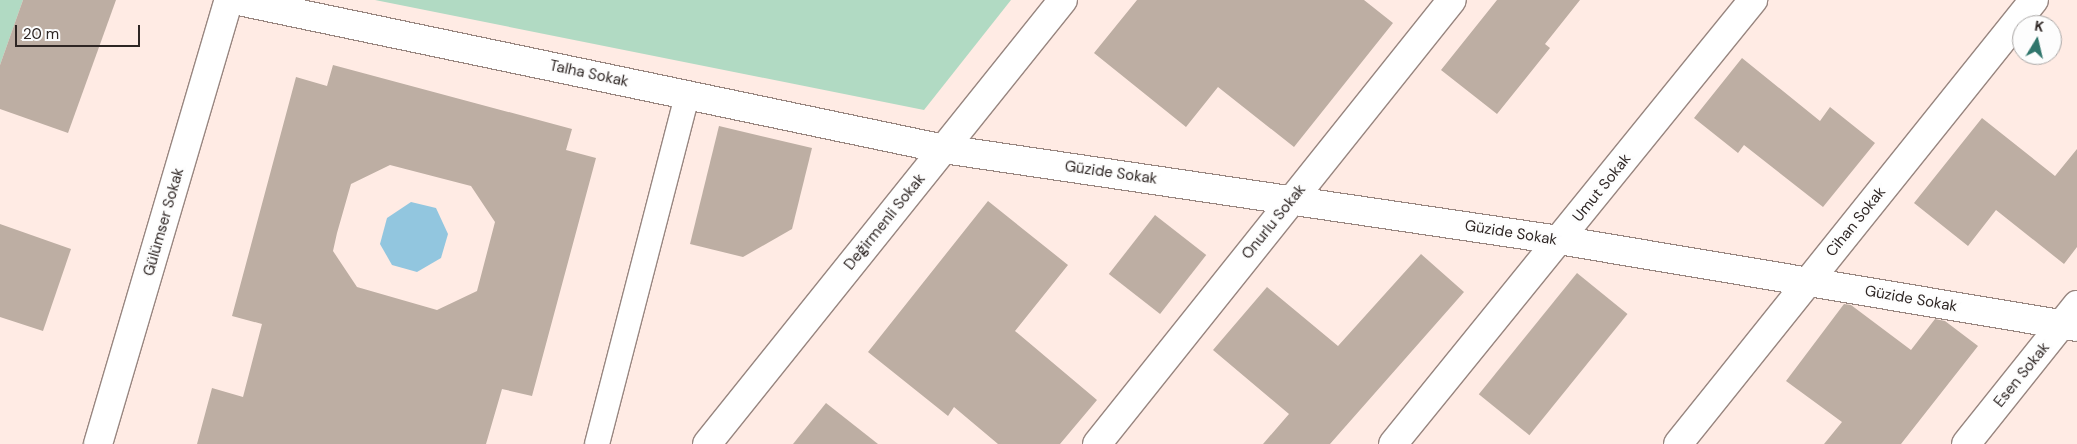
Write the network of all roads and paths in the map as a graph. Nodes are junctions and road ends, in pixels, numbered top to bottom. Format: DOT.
graph roads {
  1 [pos="229,0"];
  2 [pos="234,0"];
  3 [pos="1063,0"];
  4 [pos="1452,0"];
  5 [pos="1753,0"];
  6 [pos="2034,0"];
  7 [pos="687,95"];
  8 [pos="944,149"];
  9 [pos="1293,199"];
  10 [pos="1559,240"];
  11 [pos="1809,282"];
  12 [pos="2072,319"];
  13 [pos="98,444"];
  14 [pos="597,444"];
  15 [pos="707,444"];
  16 [pos="1097,444"];
  17 [pos="1393,444"];
  18 [pos="1678,444"];
  19 [pos="1966,444"];
  1 -- 13 [label="street, Gülümser Sokak"];
  2 -- 7 [label="street, Talha Sokak"];
  3 -- 8 [label="street, Değirmenli Sokak"];
  4 -- 9 [label="street, Onurlu Sokak"];
  5 -- 10 [label="street, Umut Sokak"];
  6 -- 11 [label="street, Cihan Sokak"];
  7 -- 8 [label="street, Talha Sokak"];
  7 -- 14 [label="lane"];
  8 -- 9 [label="street, Güzide Sokak"];
  8 -- 15 [label="street, Değirmenli Sokak"];
  9 -- 10 [label="street, Güzide Sokak"];
  9 -- 16 [label="street, Onurlu Sokak"];
  10 -- 11 [label="street, Güzide Sokak"];
  10 -- 17 [label="street, Umut Sokak"];
  11 -- 12 [label="street, Güzide Sokak"];
  11 -- 18 [label="street, Cihan Sokak"];
  12 -- 19 [label="street, Esen Sokak"];
}
